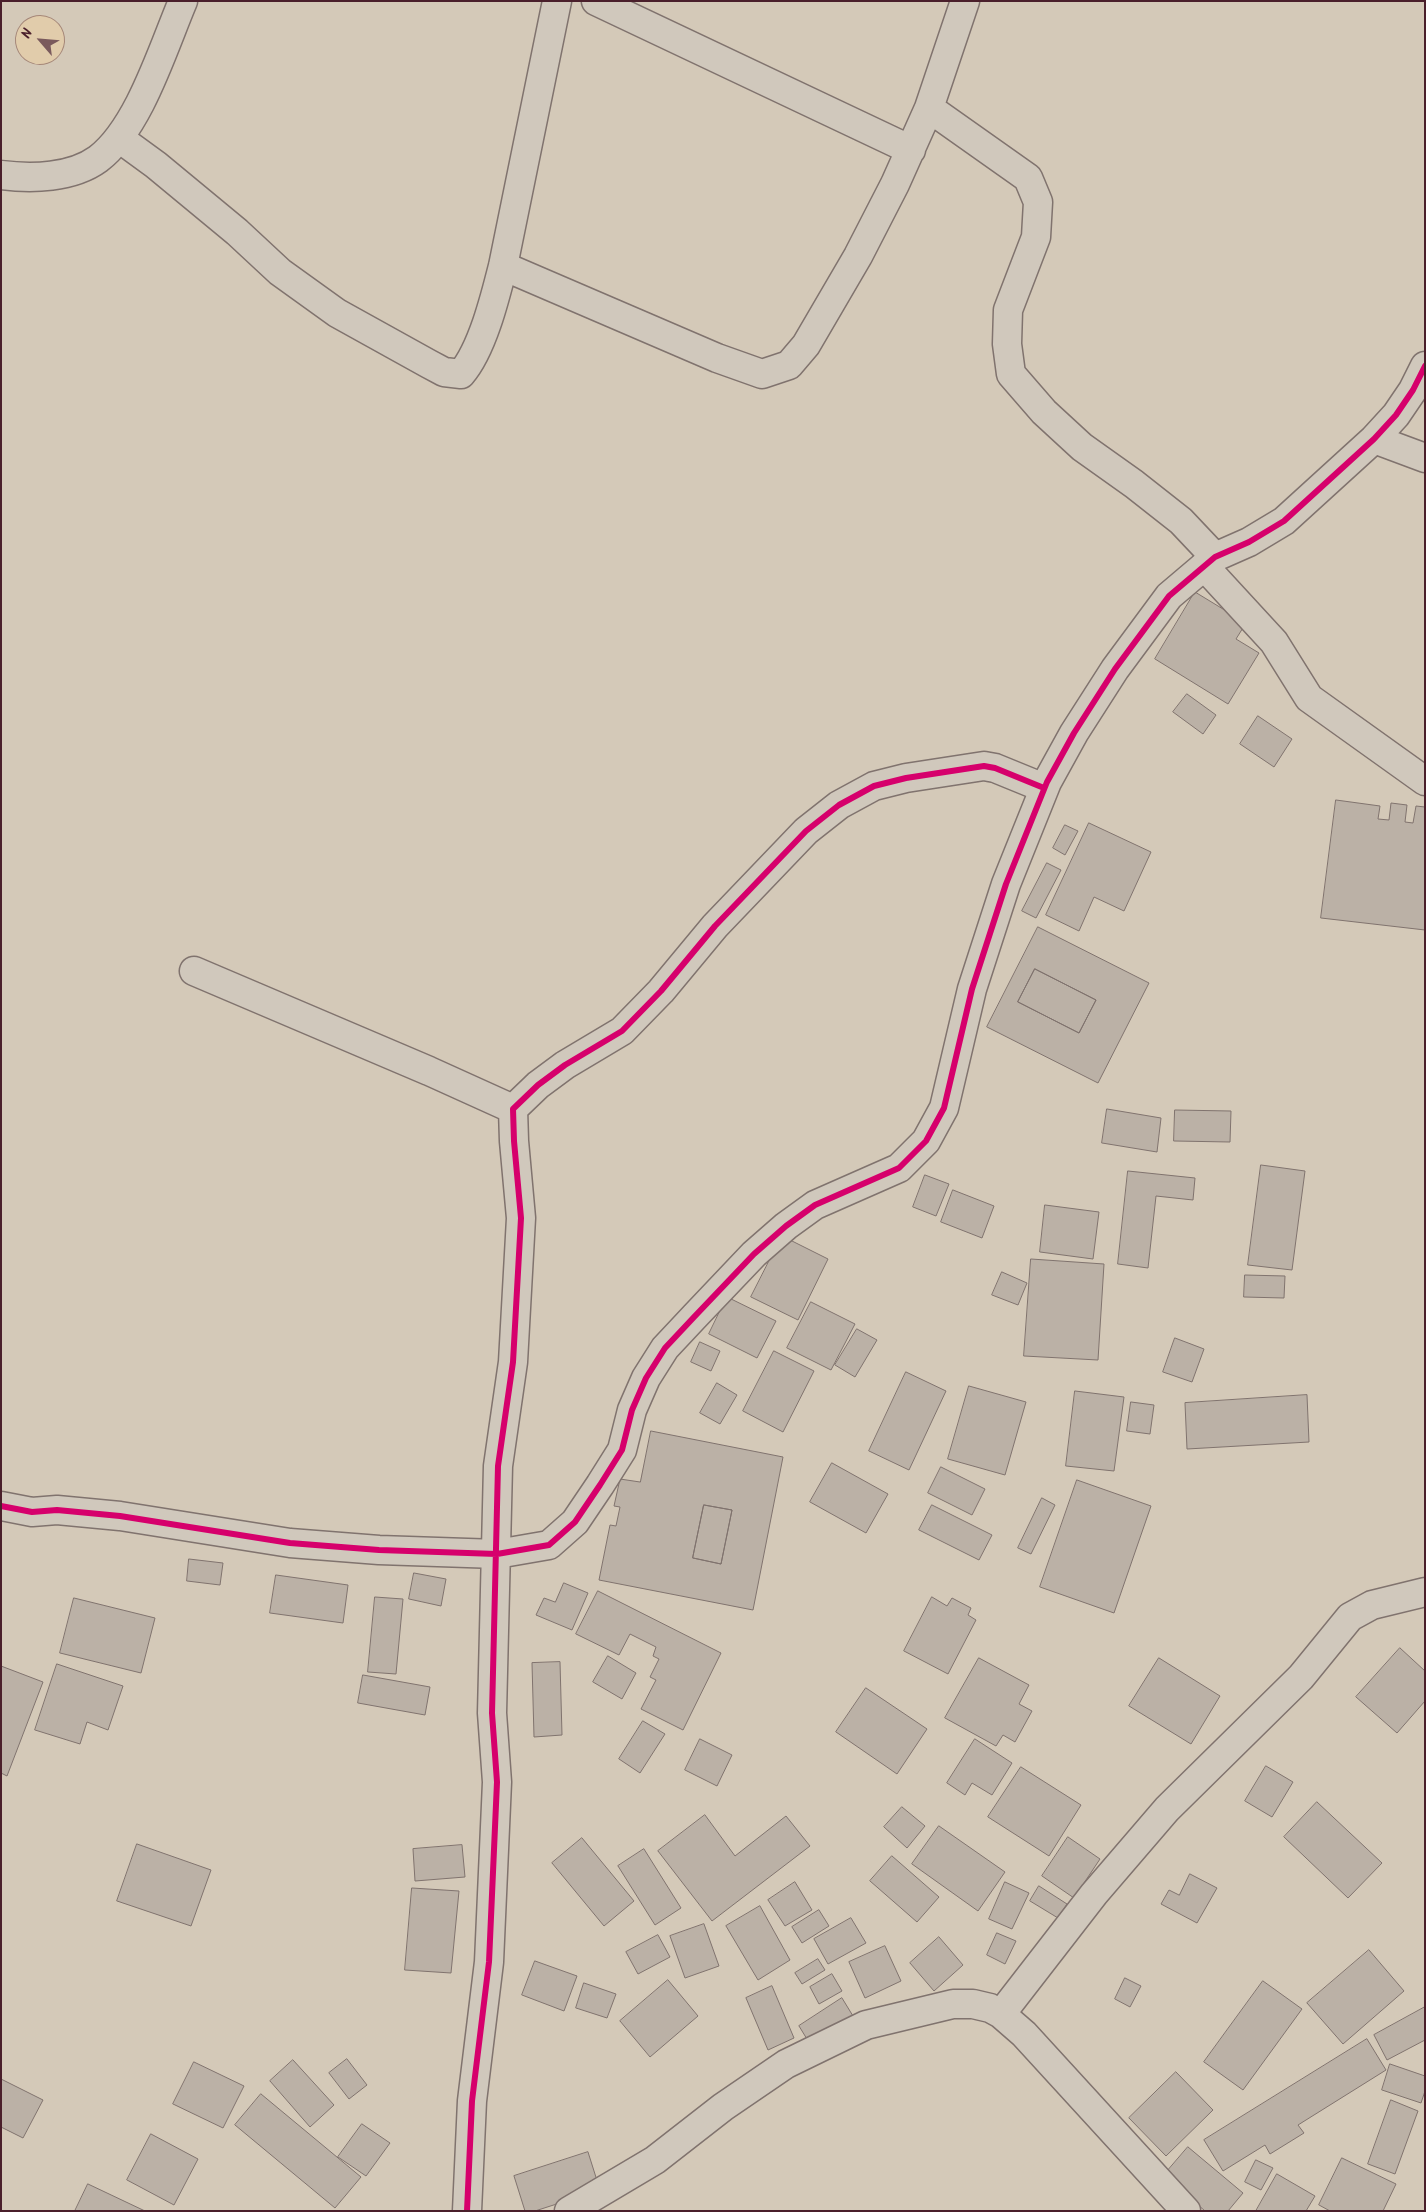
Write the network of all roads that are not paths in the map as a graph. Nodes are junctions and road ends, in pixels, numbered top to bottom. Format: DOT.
graph roads {
  1 [pos="183,1"];
  2 [pos="558,1"];
  3 [pos="596,1"];
  4 [pos="965,1"];
  5 [pos="929,108"];
  6 [pos="119,138"];
  7 [pos="911,150"];
  8 [pos="1,175"];
  9 [pos="503,266"];
  10 [pos="1425,366"];
  11 [pos="1374,439"];
  12 [pos="1425,458"];
  13 [pos="1209,562"];
  14 [pos="1425,780"];
  15 [pos="1044,788"];
  16 [pos="194,971"];
  17 [pos="513,1109"];
  18 [pos="1,1506"];
  19 [pos="497,1554"];
  20 [pos="1425,1592"];
  21 [pos="1001,2014"];
  22 [pos="467,2211"];
  23 [pos="569,2211"];
  24 [pos="1186,2211"];
  1 -- 6 [label="street"];
  2 -- 9 [label="street"];
  3 -- 7 [label="street"];
  4 -- 5 [label="street"];
  5 -- 7 [label="street"];
  5 -- 13 [label="street"];
  6 -- 8 [label="street"];
  6 -- 9 [label="street"];
  7 -- 9 [label="street"];
  10 -- 11 [label="street"];
  11 -- 12 [label="street"];
  11 -- 13 [label="street"];
  13 -- 14 [label="street"];
  13 -- 15 [label="street"];
  15 -- 17 [label="street"];
  15 -- 19 [label="street"];
  16 -- 17 [label="street"];
  17 -- 19 [label="street"];
  18 -- 19 [label="street"];
  19 -- 22 [label="street"];
  20 -- 21 [label="street"];
  21 -- 23 [label="street"];
  21 -- 24 [label="street"];
}
